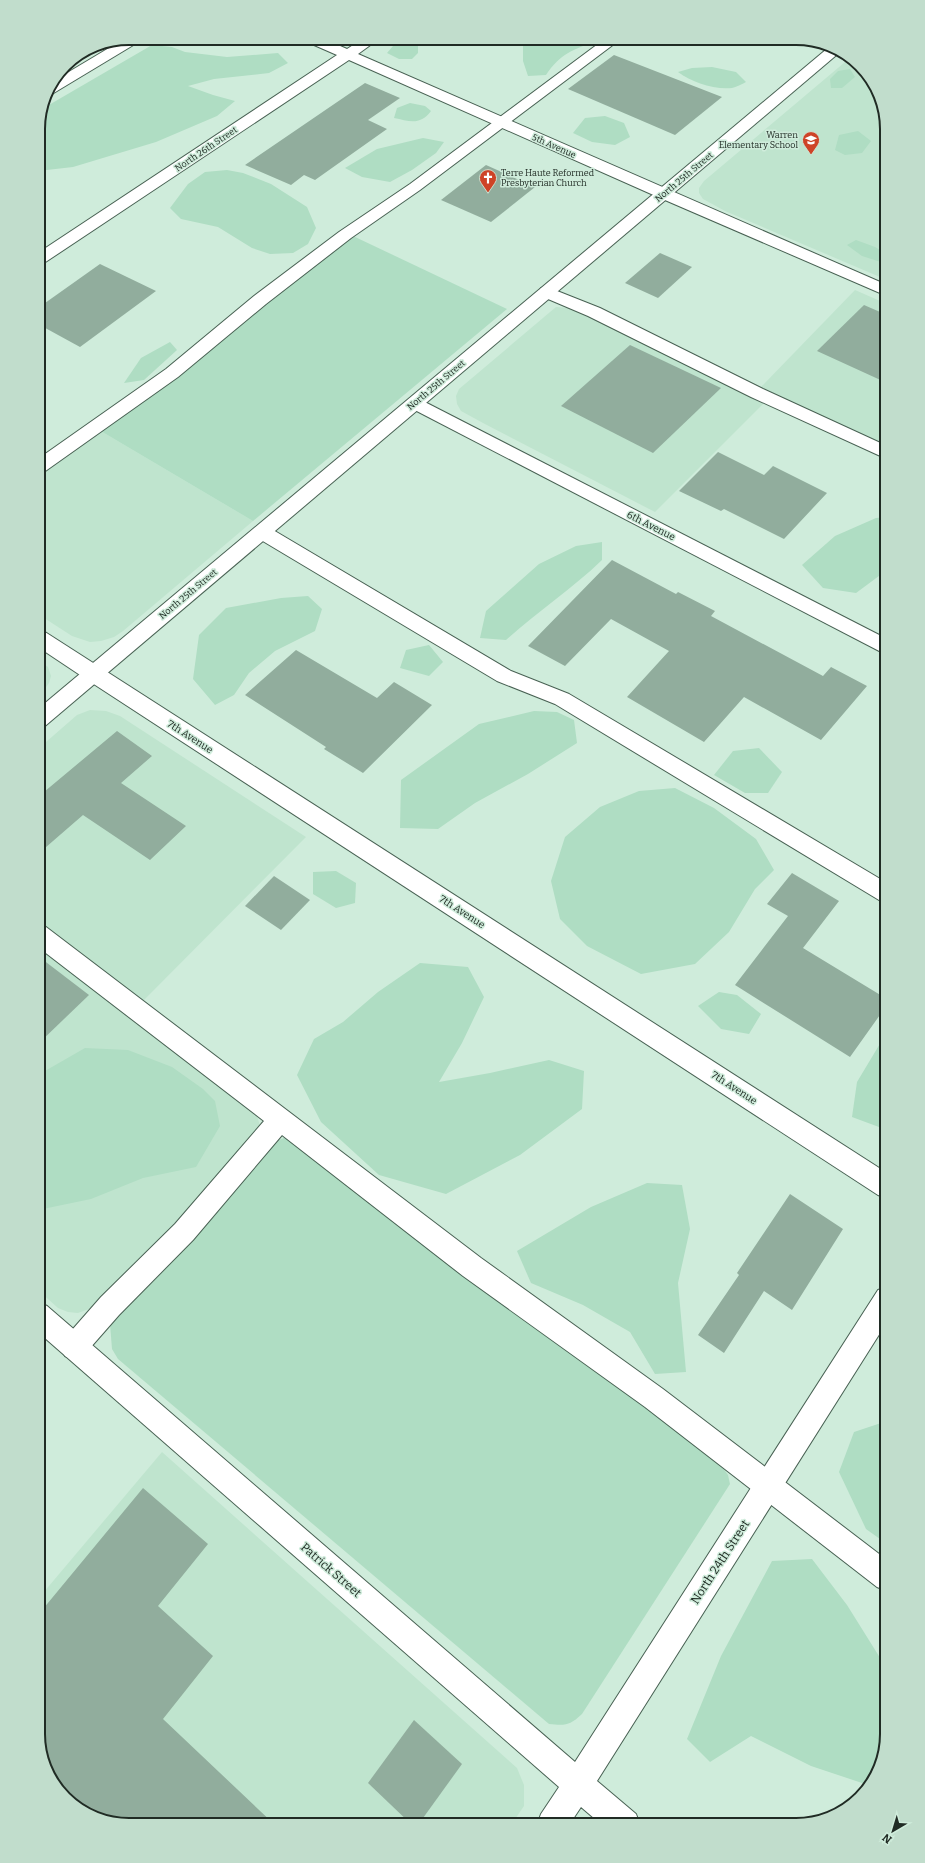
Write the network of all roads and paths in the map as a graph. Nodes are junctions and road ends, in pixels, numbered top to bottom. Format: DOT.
graph roads {
  1 [pos="326,45"];
  2 [pos="363,45"];
  3 [pos="604,45"];
  4 [pos="122,46"];
  5 [pos="831,53"];
  6 [pos="348,55"];
  7 [pos="58,85"];
  8 [pos="500,122"];
  9 [pos="663,194"];
  10 [pos="45,255"];
  11 [pos="880,288"];
  12 [pos="547,292"];
  13 [pos="415,403"];
  14 [pos="880,450"];
  15 [pos="45,463"];
  16 [pos="262,532"];
  17 [pos="45,642"];
  18 [pos="880,644"];
  19 [pos="93,674"];
  20 [pos="45,715"];
  21 [pos="880,890"];
  22 [pos="45,939"];
  23 [pos="280,1120"];
  24 [pos="880,1182"];
  25 [pos="880,1309"];
  26 [pos="45,1321"];
  27 [pos="74,1347"];
  28 [pos="768,1486"];
  29 [pos="880,1572"];
  30 [pos="578,1784"];
  31 [pos="556,1818"];
  32 [pos="617,1818"];
  1 -- 6 [label="street, 5th Avenue"];
  2 -- 6 [label="street, North 26th Street"];
  3 -- 8 [label="street"];
  4 -- 7 [label="street"];
  5 -- 9 [label="street, North 25th Street"];
  6 -- 8 [label="street, 5th Avenue"];
  6 -- 10 [label="street, North 26th Street"];
  8 -- 9 [label="street, 5th Avenue"];
  8 -- 15 [label="street"];
  9 -- 11 [label="street, 5th Avenue"];
  9 -- 12 [label="street, North 25th Street"];
  12 -- 13 [label="street, North 25th Street"];
  12 -- 14 [label="street"];
  13 -- 16 [label="street, North 25th Street"];
  13 -- 18 [label="street, 6th Avenue"];
  16 -- 19 [label="street, North 25th Street"];
  16 -- 21 [label="street"];
  17 -- 19 [label="street, 7th Avenue"];
  19 -- 20 [label="street, North 25th Street"];
  19 -- 24 [label="street, 7th Avenue"];
  22 -- 23 [label="street"];
  23 -- 27 [label="street"];
  23 -- 28 [label="street"];
  25 -- 28 [label="street, North 24th Street"];
  26 -- 27 [label="street, Patrick Street"];
  27 -- 30 [label="street, Patrick Street"];
  28 -- 29 [label="street"];
  28 -- 30 [label="street, North 24th Street"];
  30 -- 31 [label="street, North 24th Street"];
  30 -- 32 [label="street, Patrick Street"];
}
